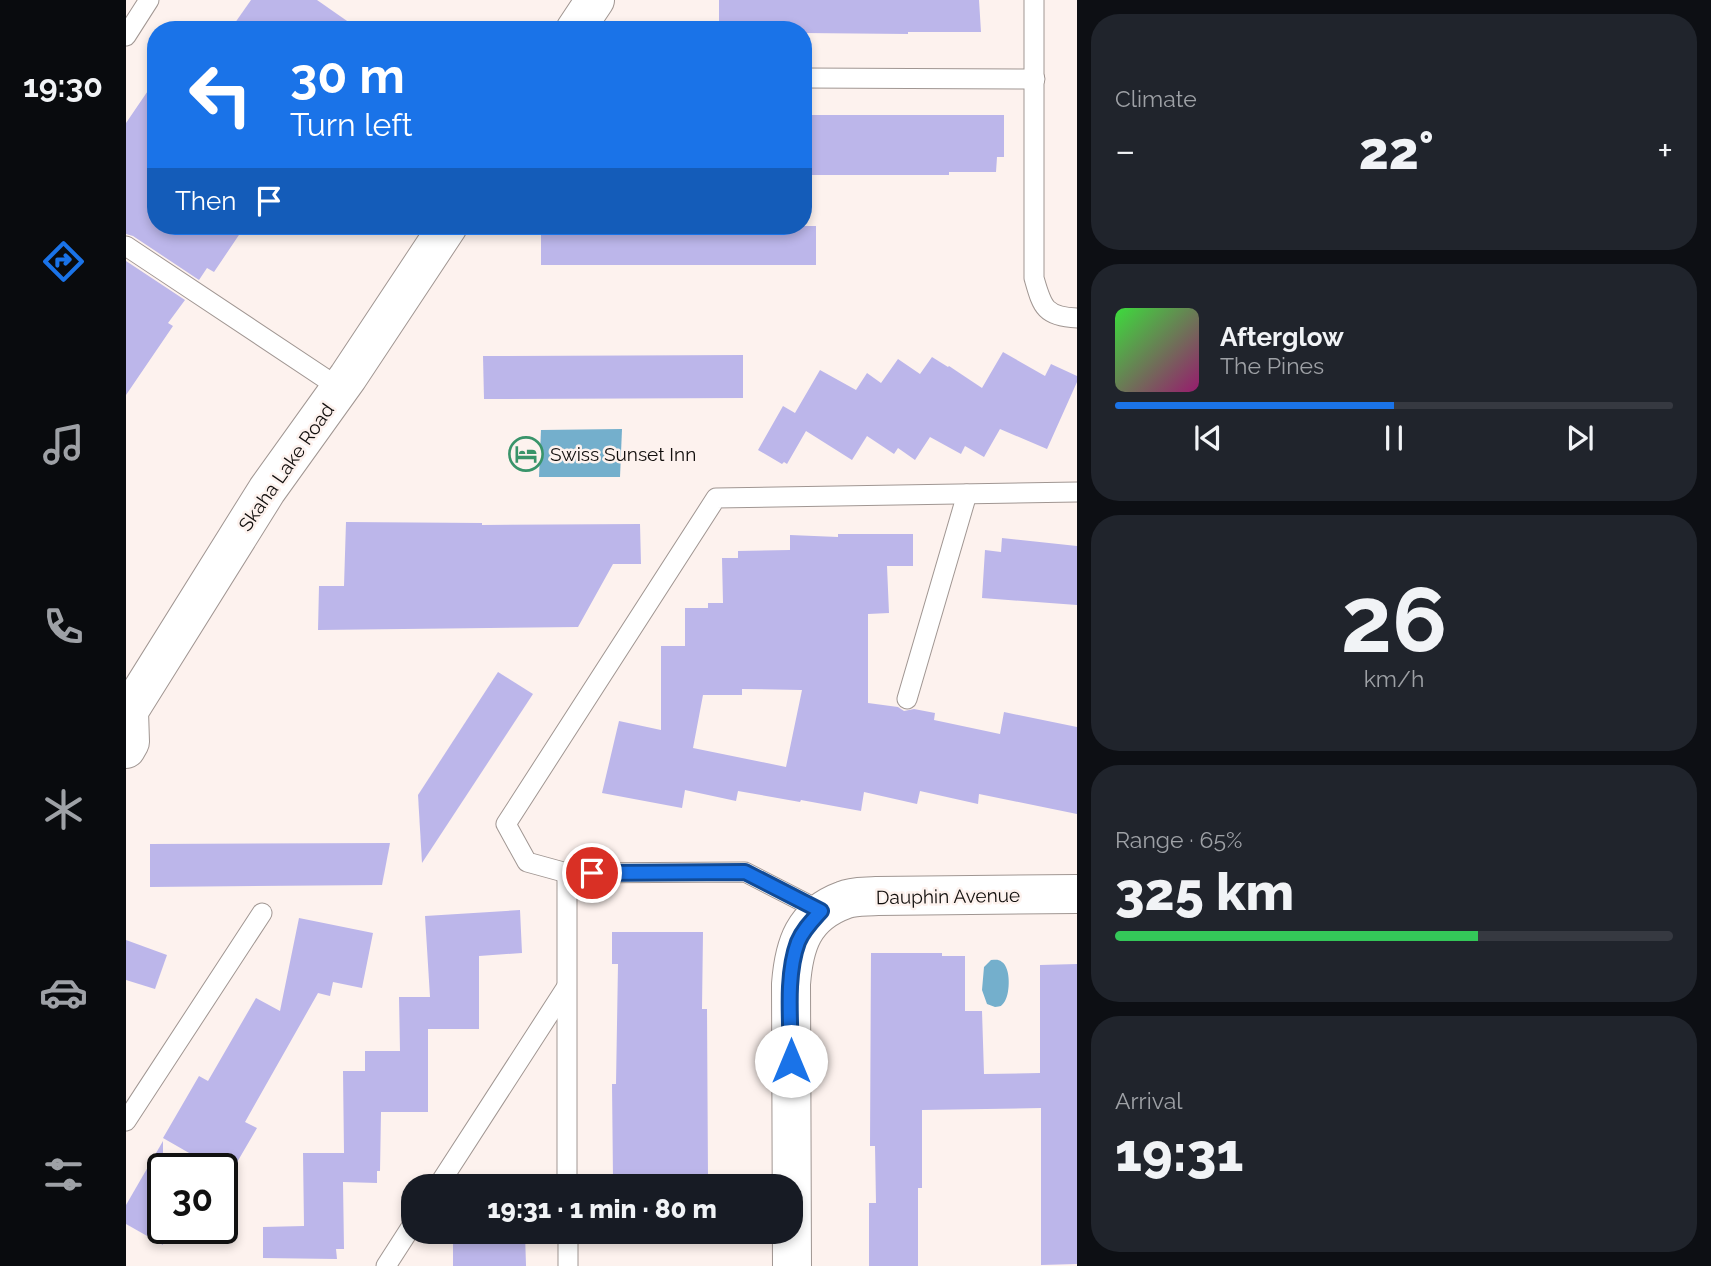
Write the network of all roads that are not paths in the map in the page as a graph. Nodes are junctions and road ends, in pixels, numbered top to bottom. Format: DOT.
graph roads {
  1 [pos="149,0"];
  2 [pos="595,0"];
  3 [pos="1034,0"];
  4 [pos="581,21"];
  5 [pos="126,36"];
  6 [pos="812,78"];
  7 [pos="1035,79"];
  8 [pos="442,235"];
  9 [pos="126,246"];
  10 [pos="1077,318"];
  11 [pos="341,388"];
  12 [pos="1077,492"];
  13 [pos="967,494"];
  14 [pos="907,699"];
  15 [pos="128,711"];
  16 [pos="126,749"];
  17 [pos="567,873"];
  18 [pos="1077,894"];
  19 [pos="821,911"];
  20 [pos="262,913"];
  21 [pos="567,987"];
  22 [pos="126,1121"];
  23 [pos="446,1174"];
  24 [pos="567,1174"];
  25 [pos="401,1243"];
  26 [pos="568,1244"];
  27 [pos="386,1266"];
  28 [pos="568,1266"];
  29 [pos="792,1266"];
  1 -- 5 [label="lane"];
  2 -- 4 [label="main road"];
  3 -- 7 [label="lane"];
  6 -- 7 [label="lane"];
  7 -- 10 [label="lane"];
  8 -- 11 [label="main road, Skaha Lake Road"];
  9 -- 11 [label="lane"];
  11 -- 15 [label="main road, Skaha Lake Road"];
  12 -- 13 [label="lane"];
  13 -- 14 [label="lane"];
  13 -- 17 [label="lane"];
  15 -- 16 [label="main road, Skaha Lake Road"];
  17 -- 19 [label="lane"];
  17 -- 21 [label="lane"];
  18 -- 19 [label="main road, Dauphin Avenue"];
  19 -- 29 [label="main road"];
  20 -- 22 [label="lane"];
  21 -- 23 [label="lane"];
  21 -- 24 [label="lane"];
  25 -- 27 [label="lane"];
  26 -- 28 [label="lane"];
}
